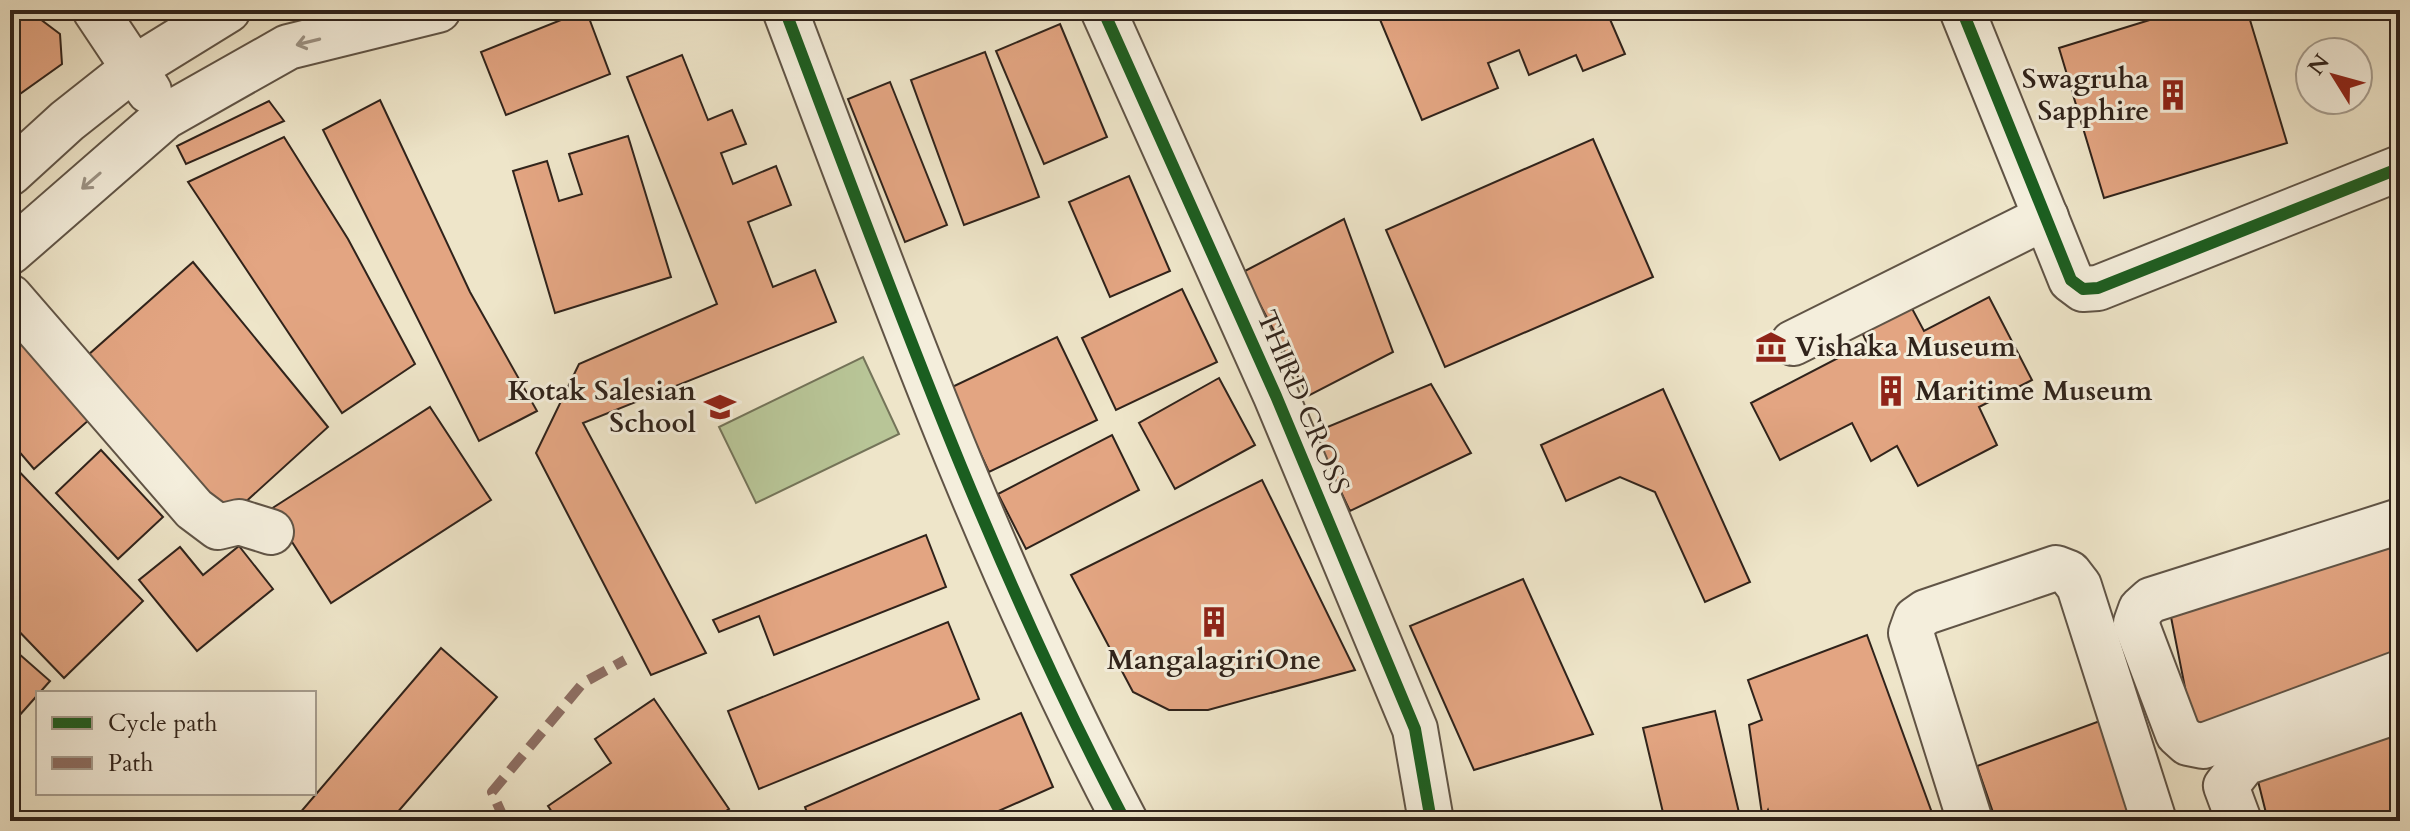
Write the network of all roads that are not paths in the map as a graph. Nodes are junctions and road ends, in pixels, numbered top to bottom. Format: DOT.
graph roads {
  1 [pos="95,10"];
  2 [pos="228,10"];
  3 [pos="438,10"];
  4 [pos="785,10"];
  5 [pos="1103,10"];
  6 [pos="1962,10"];
  7 [pos="134,68"];
  8 [pos="166,116"];
  9 [pos="2400,168"];
  10 [pos="10,173"];
  11 [pos="2046,217"];
  12 [pos="10,252"];
  13 [pos="10,297"];
  14 [pos="1793,343"];
  15 [pos="2400,521"];
  16 [pos="271,532"];
  17 [pos="2400,673"];
  18 [pos="2400,710"];
  19 [pos="1125,821"];
  20 [pos="1431,821"];
  21 [pos="1970,821"];
  22 [pos="2154,821"];
  23 [pos="2239,821"];
  1 -- 7 [label="street"];
  2 -- 7 [label="street"];
  3 -- 8 [label="street, one-way"];
  4 -- 19 [label="street"];
  5 -- 20 [label="street, THIRD CROSS"];
  6 -- 11 [label="street"];
  7 -- 8 [label="street"];
  7 -- 10 [label="street"];
  8 -- 12 [label="street, one-way"];
  9 -- 11 [label="street"];
  11 -- 14 [label="street"];
  13 -- 16 [label="street"];
  15 -- 17 [label="street"];
  18 -- 23 [label="street"];
  21 -- 22 [label="street"];
}
